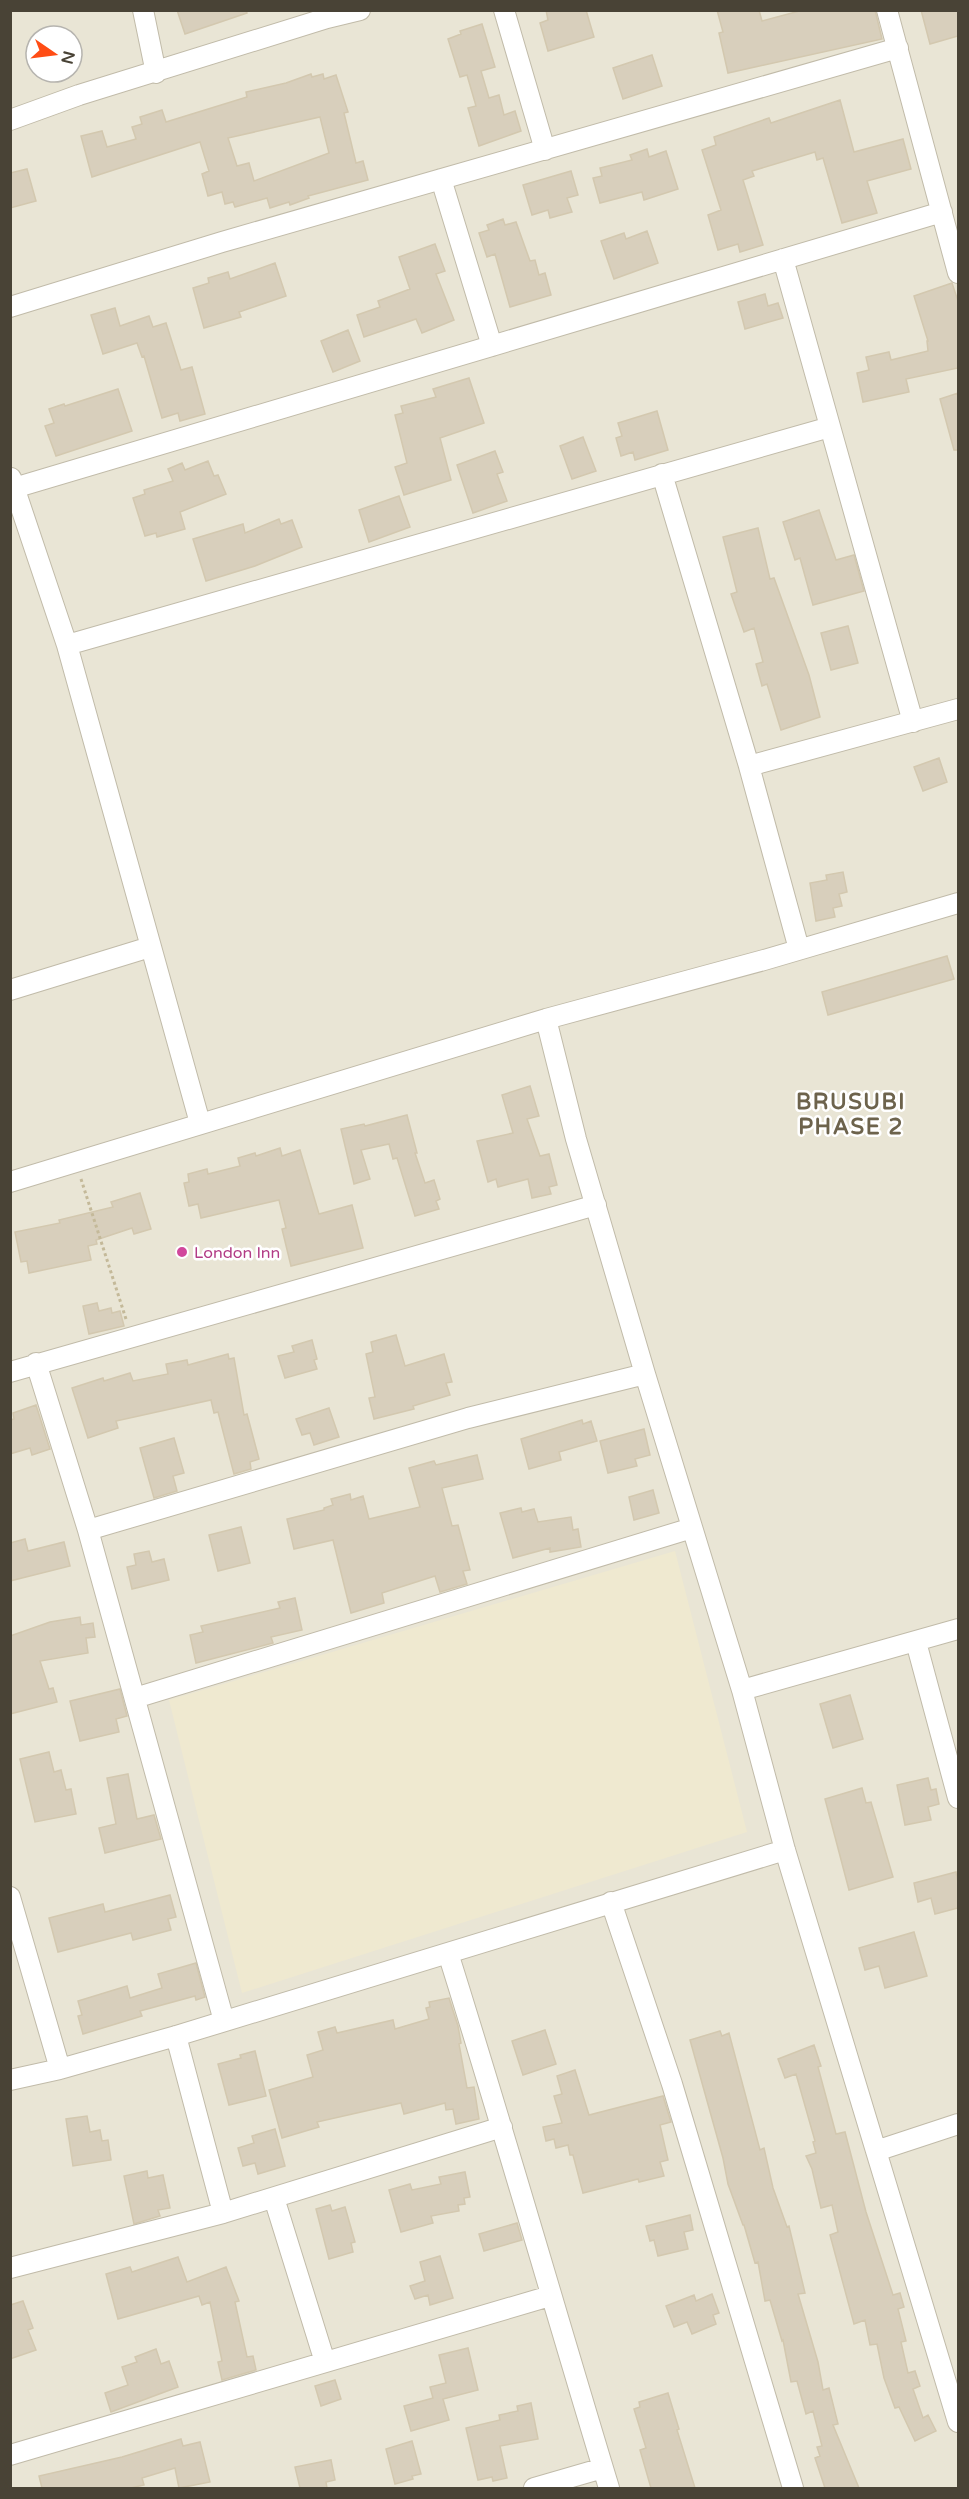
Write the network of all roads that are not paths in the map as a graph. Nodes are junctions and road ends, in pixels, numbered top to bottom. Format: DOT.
graph roads {
  1 [pos="143,10"];
  2 [pos="360,10"];
  3 [pos="504,10"];
  4 [pos="887,10"];
  5 [pos="326,14"];
  6 [pos="898,48"];
  7 [pos="156,73"];
  8 [pos="10,120"];
  9 [pos="545,150"];
  10 [pos="441,179"];
  11 [pos="942,212"];
  12 [pos="783,259"];
  13 [pos="958,273"];
  14 [pos="10,306"];
  15 [pos="492,346"];
  16 [pos="830,427"];
  17 [pos="662,474"];
  18 [pos="12,482"];
  19 [pos="67,645"];
  20 [pos="958,709"];
  21 [pos="913,722"];
  22 [pos="749,766"];
  23 [pos="958,903"];
  24 [pos="150,947"];
  25 [pos="799,949"];
  26 [pos="10,990"];
  27 [pos="546,1019"];
  28 [pos="200,1123"];
  29 [pos="10,1182"];
  30 [pos="596,1205"];
  31 [pos="36,1364"];
  32 [pos="10,1372"];
  33 [pos="645,1374"];
  34 [pos="692,1528"];
  35 [pos="88,1530"];
  36 [pos="958,1629"];
  37 [pos="916,1642"];
  38 [pos="742,1690"];
  39 [pos="135,1698"];
  40 [pos="958,1798"];
  41 [pos="785,1850"];
  42 [pos="10,1897"];
  43 [pos="611,1902"];
  44 [pos="447,1953"];
  45 [pos="224,2021"];
  46 [pos="176,2036"];
  47 [pos="60,2069"];
  48 [pos="10,2080"];
  49 [pos="958,2124"];
  50 [pos="502,2127"];
  51 [pos="876,2151"];
  52 [pos="274,2198"];
  53 [pos="223,2213"];
  54 [pos="10,2268"];
  55 [pos="550,2296"];
  56 [pos="325,2362"];
  57 [pos="958,2422"];
  58 [pos="10,2456"];
  59 [pos="603,2468"];
  60 [pos="534,2488"];
  61 [pos="609,2488"];
  62 [pos="793,2488"];
  1 -- 7 [label="street"];
  2 -- 5 [label="street"];
  3 -- 9 [label="street"];
  4 -- 6 [label="street"];
  5 -- 7 [label="street"];
  6 -- 9 [label="street"];
  6 -- 11 [label="street"];
  7 -- 8 [label="street"];
  9 -- 10 [label="street"];
  10 -- 14 [label="street"];
  10 -- 15 [label="street"];
  11 -- 12 [label="street"];
  11 -- 13 [label="street"];
  12 -- 15 [label="street"];
  12 -- 16 [label="street"];
  15 -- 18 [label="street"];
  16 -- 17 [label="street"];
  16 -- 21 [label="street"];
  17 -- 19 [label="street"];
  17 -- 22 [label="street"];
  18 -- 19 [label="street"];
  19 -- 24 [label="street"];
  20 -- 21 [label="street"];
  21 -- 22 [label="street"];
  22 -- 25 [label="street"];
  23 -- 25 [label="street"];
  24 -- 26 [label="street"];
  24 -- 28 [label="street"];
  25 -- 27 [label="street"];
  27 -- 28 [label="street"];
  27 -- 30 [label="street"];
  28 -- 29 [label="street"];
  30 -- 31 [label="street"];
  30 -- 33 [label="street"];
  31 -- 32 [label="street"];
  31 -- 35 [label="street"];
  33 -- 34 [label="street"];
  33 -- 35 [label="street"];
  34 -- 38 [label="street"];
  34 -- 39 [label="street"];
  35 -- 39 [label="street"];
  36 -- 37 [label="street"];
  37 -- 38 [label="street"];
  37 -- 40 [label="street"];
  38 -- 41 [label="street"];
  39 -- 45 [label="street"];
  41 -- 43 [label="street"];
  41 -- 51 [label="street"];
  42 -- 47 [label="street"];
  43 -- 44 [label="street"];
  43 -- 62 [label="street"];
  44 -- 45 [label="street"];
  44 -- 50 [label="street"];
  45 -- 46 [label="street"];
  46 -- 47 [label="street"];
  46 -- 53 [label="street"];
  47 -- 48 [label="street"];
  49 -- 51 [label="street"];
  50 -- 52 [label="street"];
  50 -- 55 [label="street"];
  51 -- 57 [label="street"];
  52 -- 53 [label="street"];
  52 -- 56 [label="street"];
  53 -- 54 [label="street"];
  55 -- 56 [label="street"];
  55 -- 59 [label="street"];
  56 -- 58 [label="street"];
  59 -- 60 [label="street"];
  59 -- 61 [label="street"];
}
